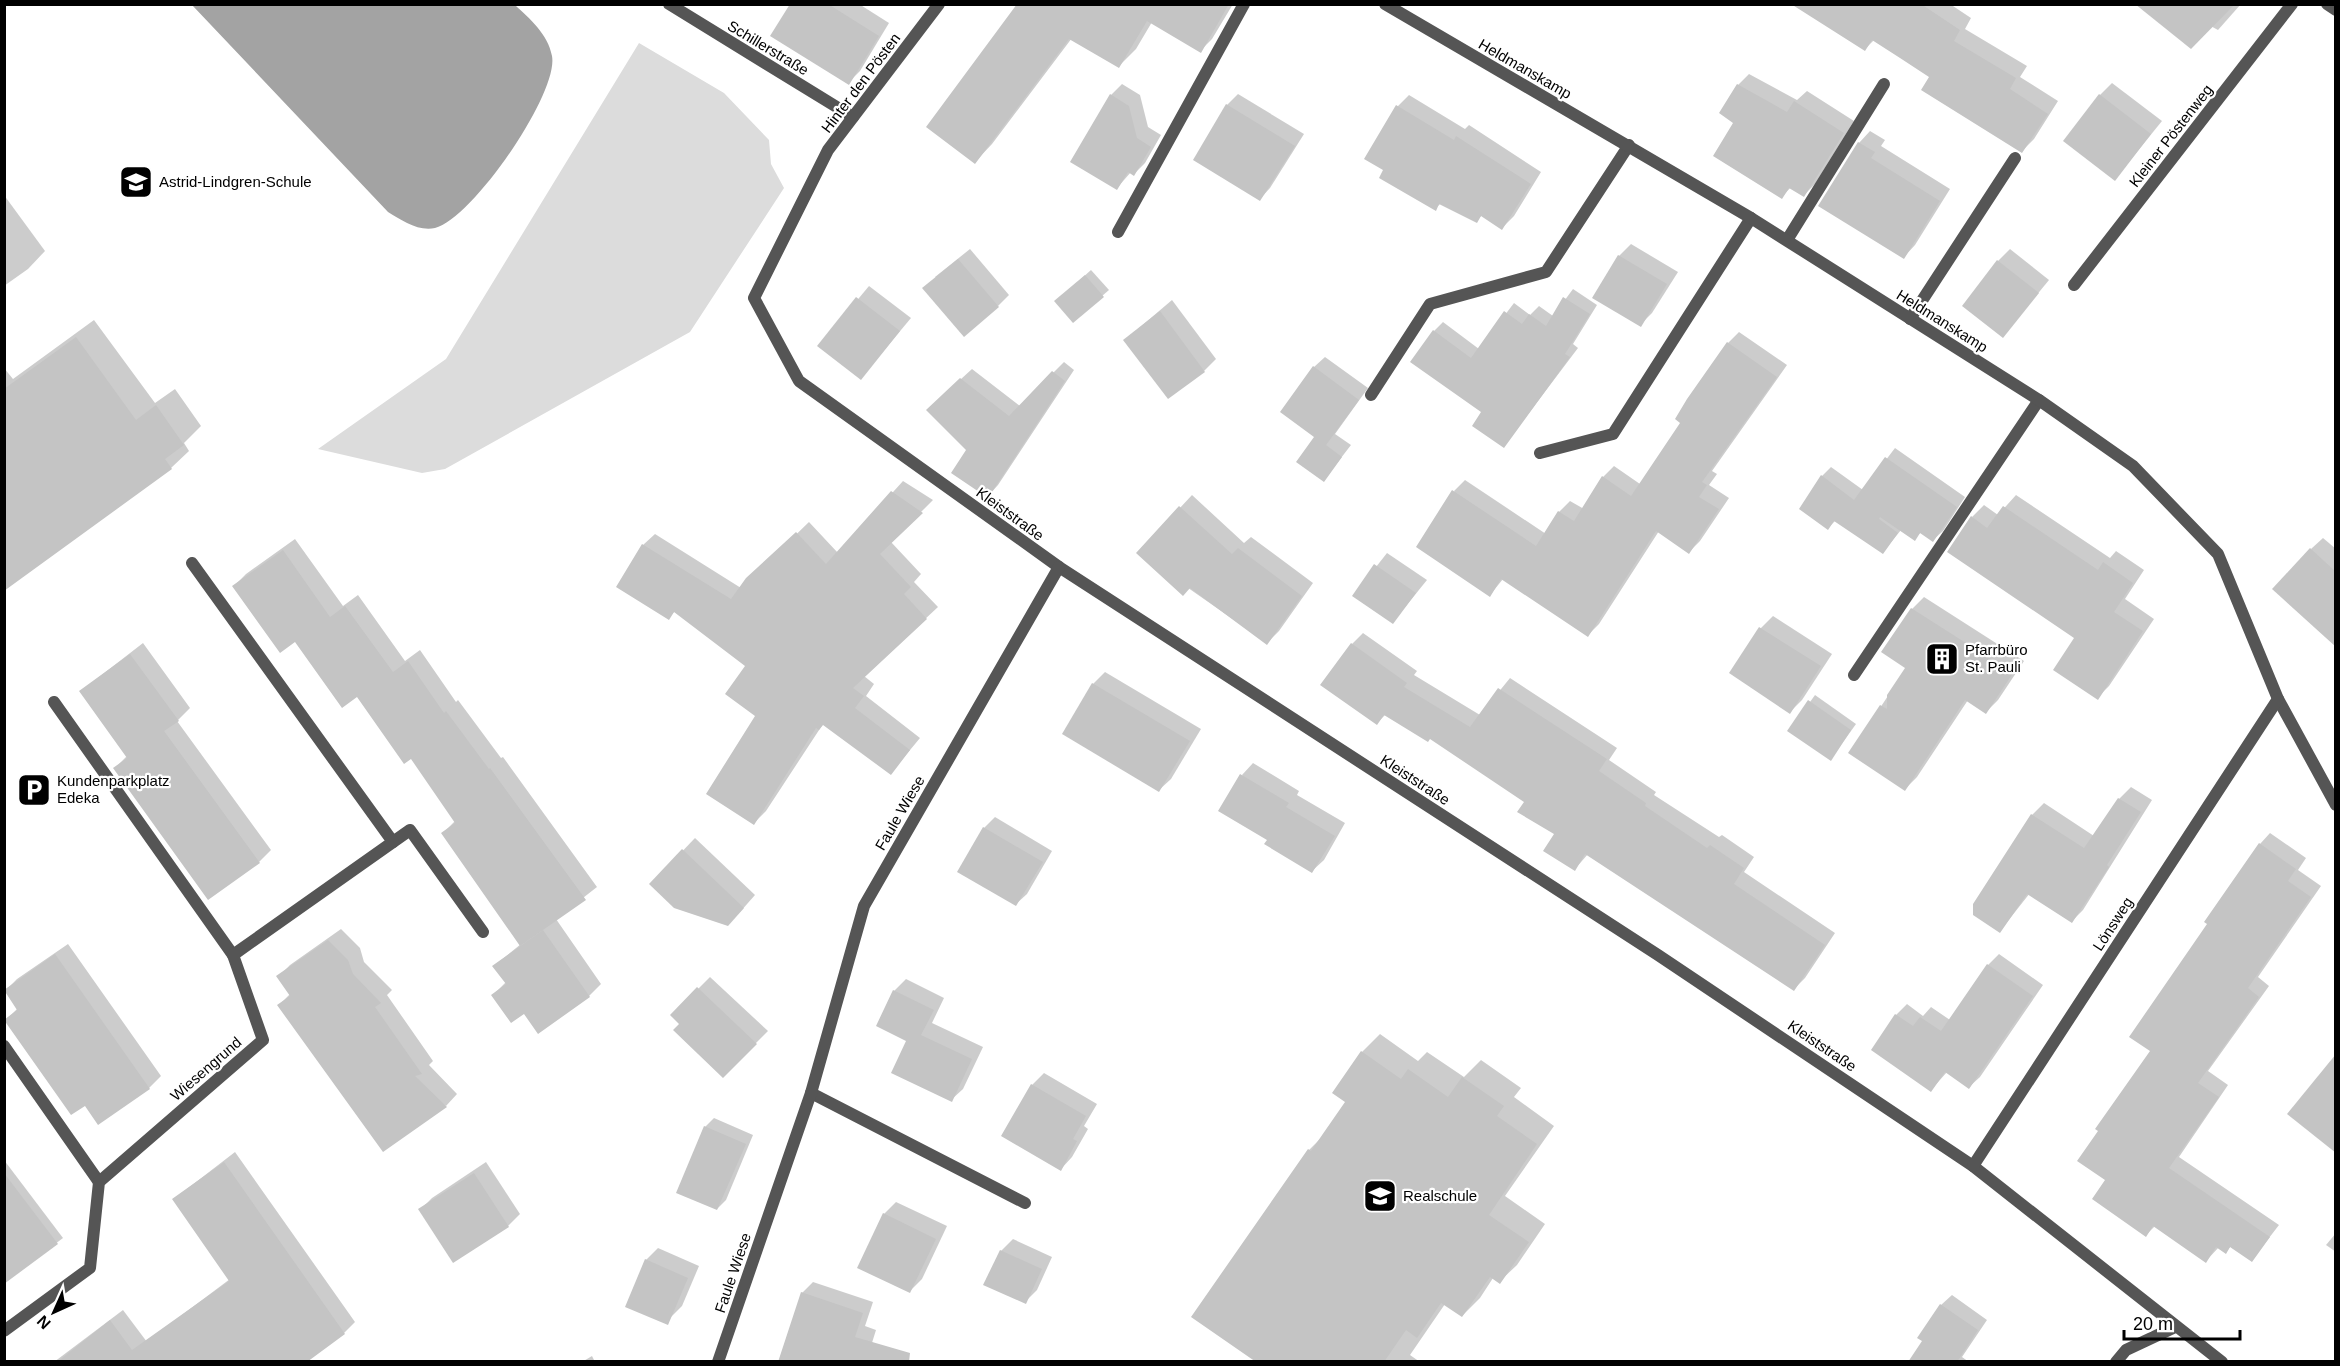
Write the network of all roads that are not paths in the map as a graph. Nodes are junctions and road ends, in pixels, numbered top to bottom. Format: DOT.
graph roads {
  1 [pos="669,4"];
  2 [pos="939,4"];
  3 [pos="1244,4"];
  4 [pos="1385,4"];
  5 [pos="2292,4"];
  6 [pos="2327,4"];
  7 [pos="2336,10"];
  8 [pos="1884,84"];
  9 [pos="853,117"];
  10 [pos="1629,145"];
  11 [pos="828,150"];
  12 [pos="2015,158"];
  13 [pos="1751,218"];
  14 [pos="1118,232"];
  15 [pos="1787,240"];
  16 [pos="2074,285"];
  17 [pos="1910,318"];
  18 [pos="1371,395"];
  19 [pos="2039,400"];
  20 [pos="1540,453"];
  21 [pos="192,563"];
  22 [pos="1059,567"];
  23 [pos="1854,675"];
  24 [pos="2277,699"];
  25 [pos="54,702"];
  26 [pos="2336,805"];
  27 [pos="393,842"];
  28 [pos="483,932"];
  29 [pos="233,955"];
  30 [pos="4,1046"];
  31 [pos="811,1093"];
  32 [pos="1973,1167"];
  33 [pos="99,1182"];
  34 [pos="1025,1203"];
  35 [pos="2175,1327"];
  36 [pos="4,1331"];
  37 [pos="718,1362"];
  38 [pos="2116,1362"];
  39 [pos="2222,1362"];
  1 -- 9 [label="street, Schillerstraße"];
  2 -- 9 [label="street, Hinter den Pösten"];
  3 -- 14 [label="street"];
  4 -- 10 [label="street, Heldmanskamp"];
  5 -- 16 [label="street, Kleiner Pöstenweg"];
  6 -- 7 [label="street"];
  8 -- 15 [label="street"];
  9 -- 11 [label="street, Hinter den Pösten"];
  10 -- 13 [label="street, Heldmanskamp"];
  10 -- 18 [label="street"];
  11 -- 22 [label="street, Kleiststraße"];
  12 -- 17 [label="street"];
  13 -- 15 [label="street, Heldmanskamp"];
  13 -- 20 [label="street"];
  15 -- 17 [label="street, Heldmanskamp"];
  17 -- 19 [label="street, Heldmanskamp"];
  19 -- 23 [label="street"];
  19 -- 24 [label="street, Heldmanskamp"];
  21 -- 27 [label="street"];
  22 -- 31 [label="street, Faule Wiese"];
  22 -- 32 [label="street, Kleiststraße"];
  24 -- 26 [label="street, Heldmanskamp"];
  24 -- 32 [label="street, Lönsweg"];
  25 -- 29 [label="street"];
  27 -- 28 [label="street"];
  27 -- 29 [label="street"];
  29 -- 33 [label="street, Wiesengrund"];
  30 -- 33 [label="street"];
  31 -- 34 [label="street"];
  31 -- 37 [label="street, Faule Wiese"];
  32 -- 35 [label="street, Kleiststraße"];
  33 -- 36 [label="street"];
  35 -- 38 [label="street"];
  35 -- 39 [label="street, Kleiststraße"];
}
